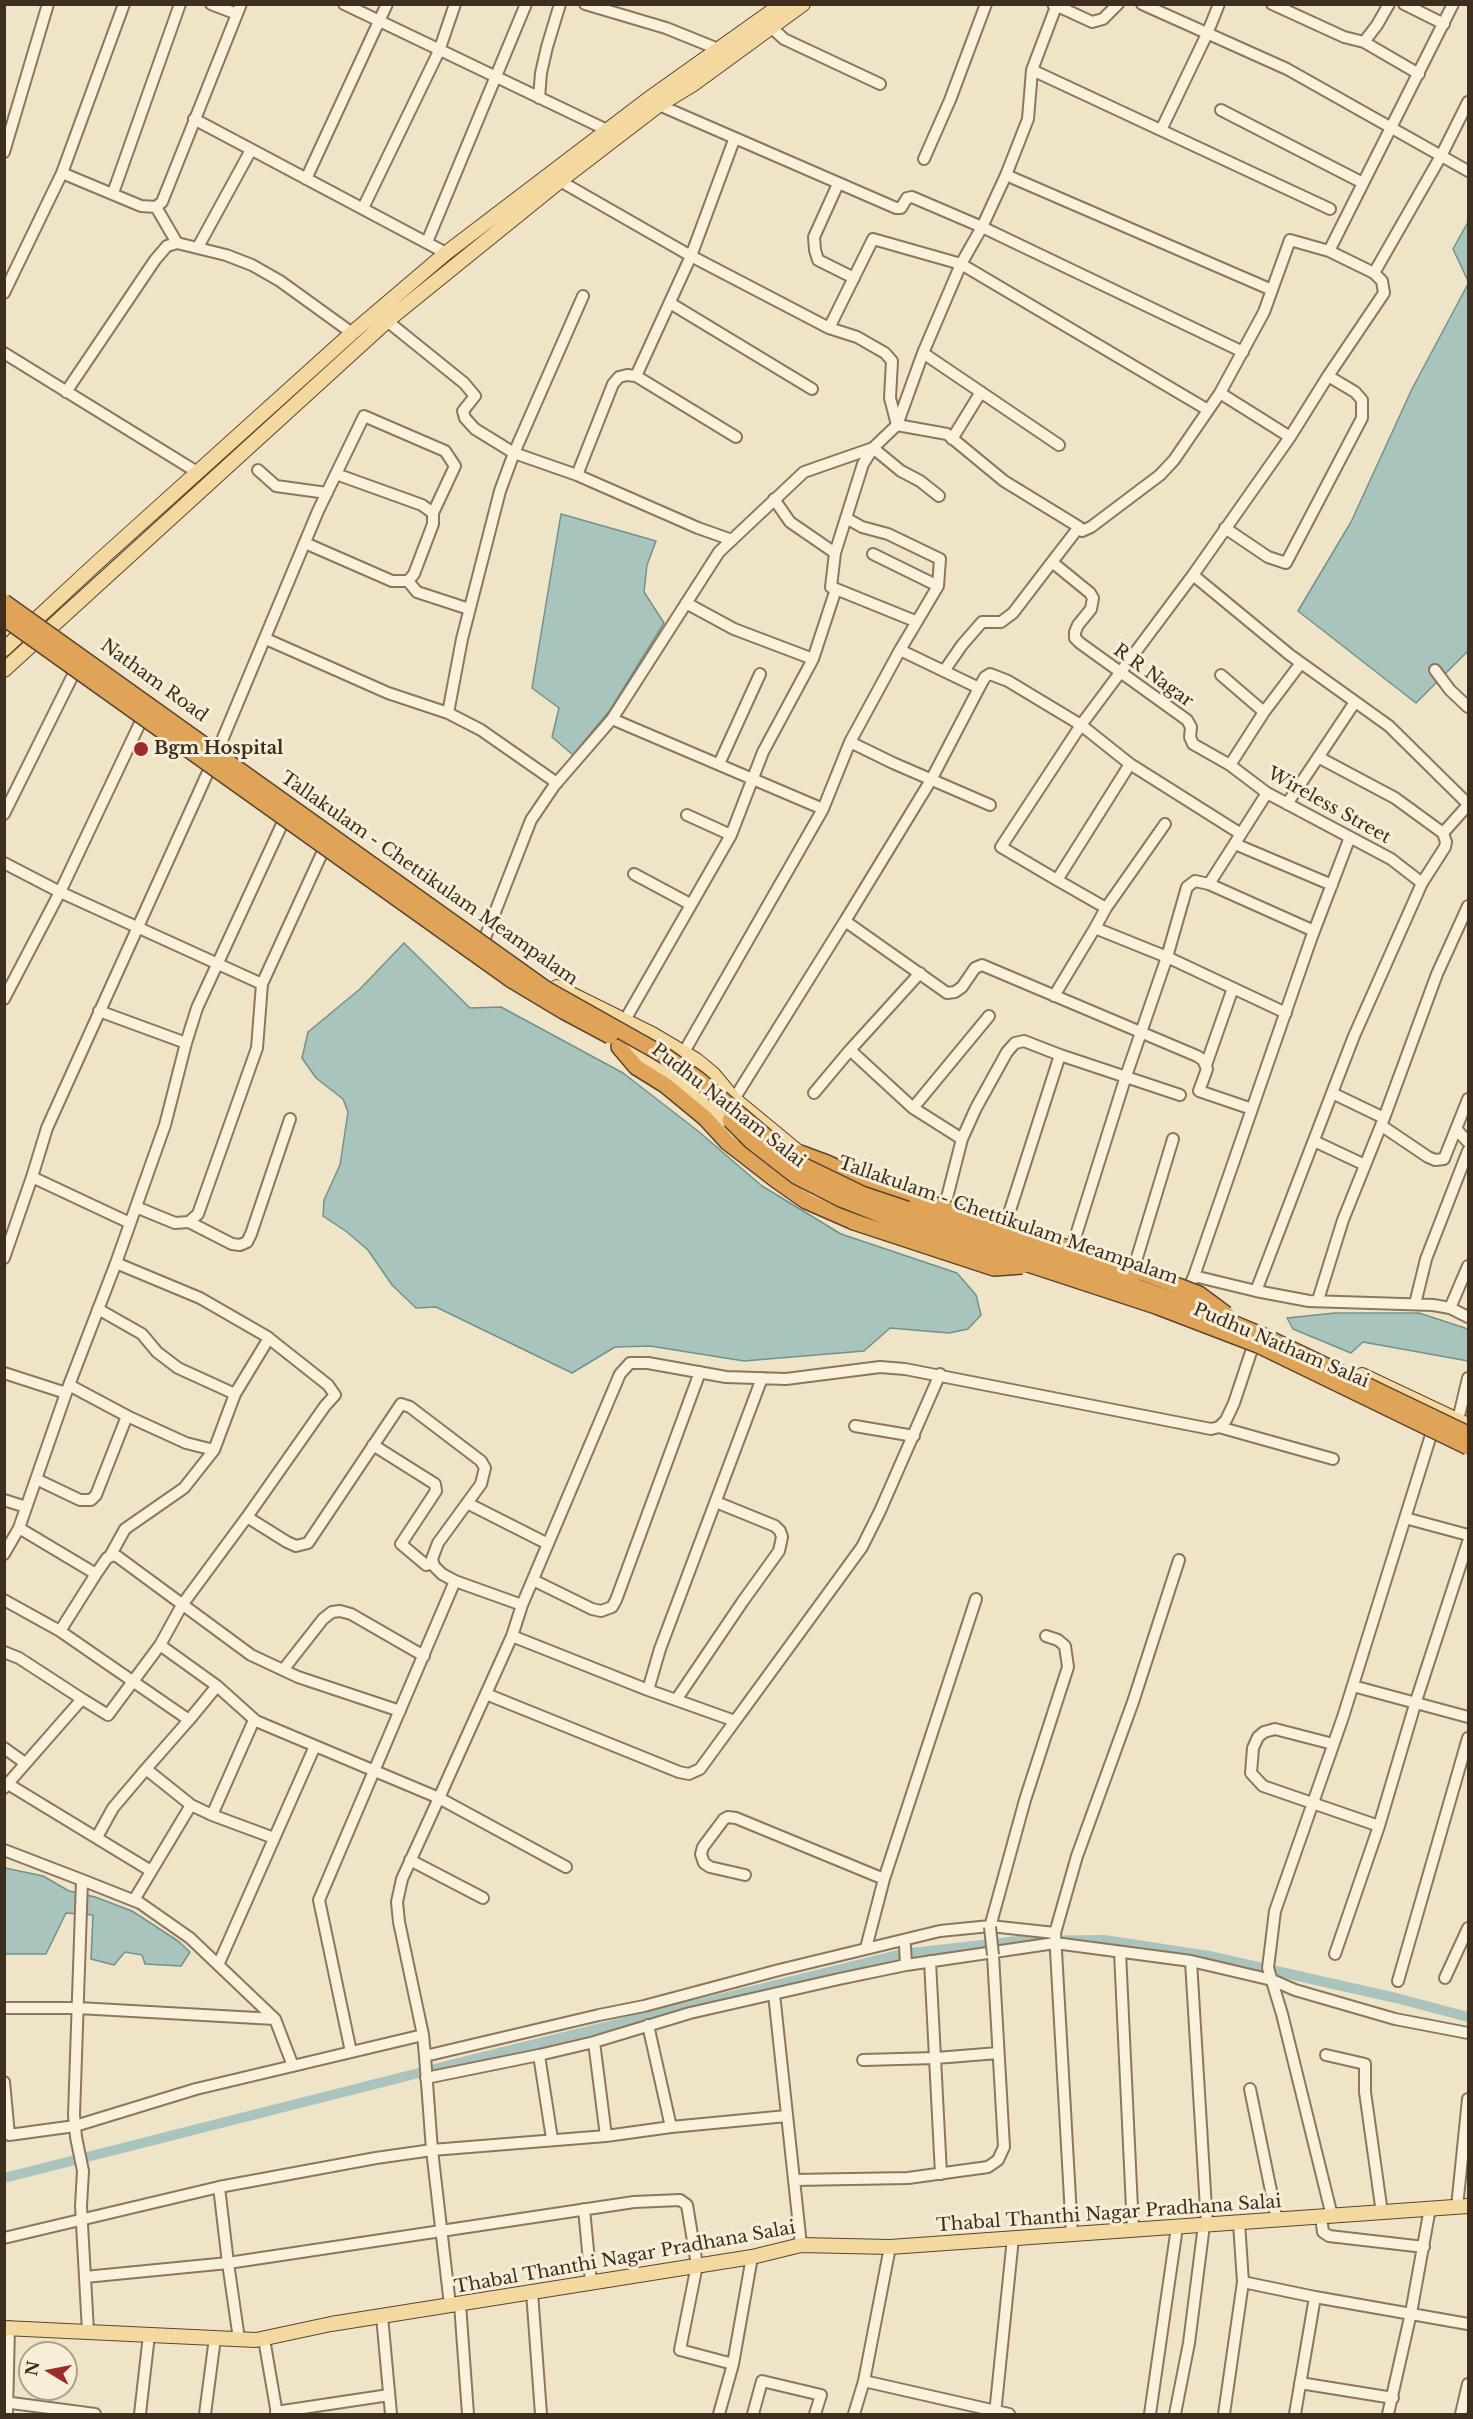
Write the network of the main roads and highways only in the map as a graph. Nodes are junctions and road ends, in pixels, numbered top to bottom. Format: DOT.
graph roads {
  1 [pos="803,4"];
  2 [pos="785,8"];
  3 [pos="382,317"];
  4 [pos="4,596"];
  5 [pos="4,602"];
  6 [pos="4,618"];
  7 [pos="37,618"];
  8 [pos="4,622"];
  9 [pos="51,629"];
  10 [pos="21,634"];
  11 [pos="35,644"];
  12 [pos="4,649"];
  13 [pos="4,670"];
  14 [pos="619,1047"];
  15 [pos="732,1096"];
  16 [pos="800,1153"];
  17 [pos="1031,1266"];
  18 [pos="1245,1328"];
  19 [pos="1463,1423"];
  20 [pos="1468,1434"];
  21 [pos="1468,1447"];
  22 [pos="1468,1453"];
  23 [pos="1463,2207"];
  24 [pos="7,2328"];
  1 -- 2 [label="main road"];
  2 -- 3 [label="main road"];
  2 -- 3 [label="main road"];
  3 -- 7 [label="main road"];
  3 -- 9 [label="main road"];
  4 -- 7 [label="main road, Natham Road"];
  5 -- 18 [label="highway, Tallakulam - Chettikulam Meampalam, bridge"];
  6 -- 17 [label="highway, Tallakulam - Chettikulam Meampalam, bridge"];
  7 -- 9 [label="main road, Natham Road"];
  7 -- 10 [label="main road"];
  8 -- 10 [label="main road"];
  9 -- 11 [label="main road"];
  9 -- 15 [label="main road, Natham Road"];
  10 -- 11 [label="main road"];
  10 -- 12 [label="main road"];
  11 -- 13 [label="main road"];
  11 -- 14 [label="main road, Pudhu Natham Salai"];
  14 -- 17 [label="highway, bridge"];
  14 -- 22 [label="main road, Pudhu Natham Salai"];
  15 -- 16 [label="main road, Pudhu Natham Salai"];
  16 -- 18 [label="highway, bridge"];
  16 -- 19 [label="main road, Pudhu Natham Salai"];
  17 -- 21 [label="highway, Tallakulam - Chettikulam Meampalam, bridge"];
  18 -- 20 [label="highway, Tallakulam - Chettikulam Meampalam, bridge"];
  23 -- 24 [label="main road, Thabal Thanthi Nagar Pradhana Salai"];
}
